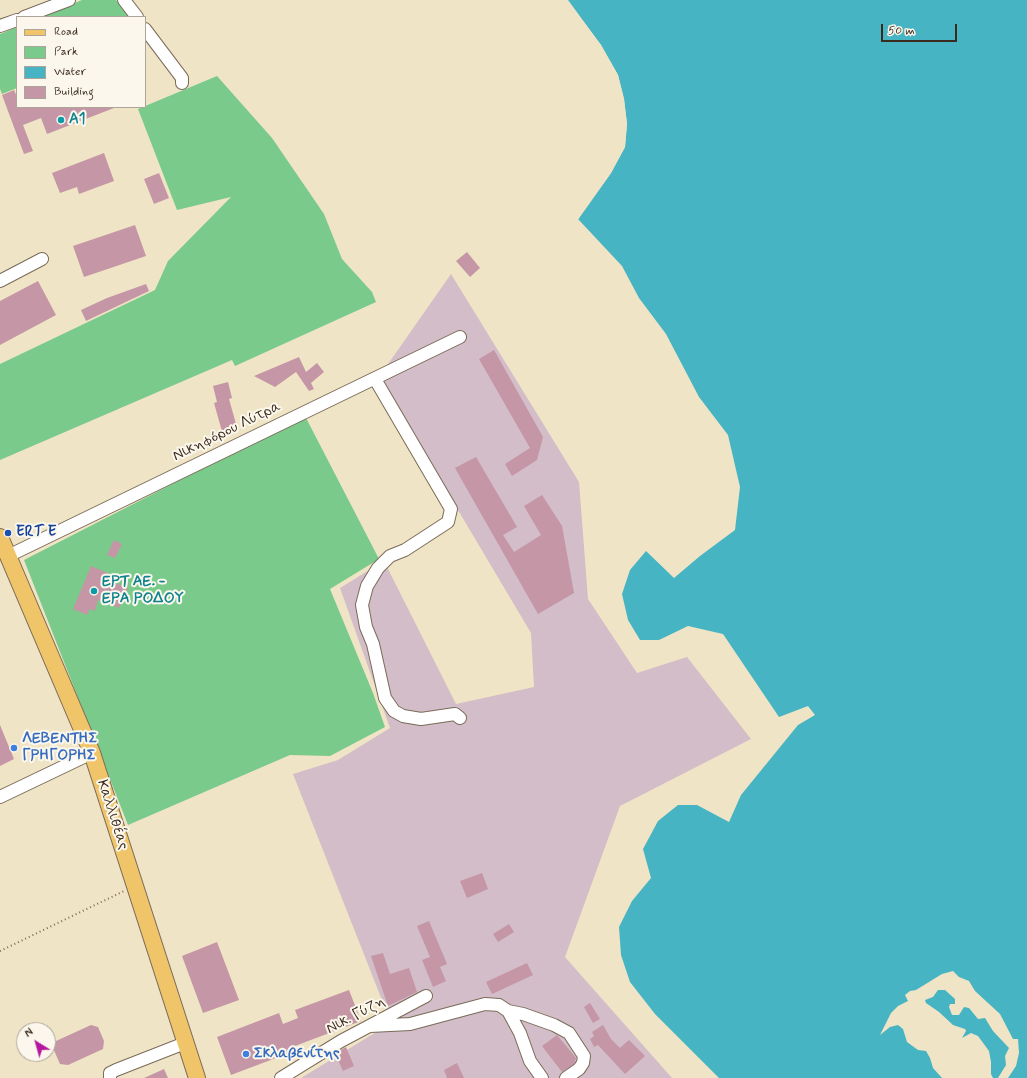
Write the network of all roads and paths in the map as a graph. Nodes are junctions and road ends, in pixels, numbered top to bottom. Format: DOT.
graph roads {
  1 [pos="69,0"];
  2 [pos="124,0"];
  3 [pos="27,16"];
  4 [pos="136,16"];
  5 [pos="16,20"];
  6 [pos="0,26"];
  7 [pos="146,30"];
  8 [pos="182,83"];
  9 [pos="42,259"];
  10 [pos="0,281"];
  11 [pos="460,337"];
  12 [pos="375,379"];
  13 [pos="0,537"];
  14 [pos="8,556"];
  15 [pos="460,718"];
  16 [pos="92,753"];
  17 [pos="0,797"];
  18 [pos="134,886"];
  19 [pos="0,951"];
  20 [pos="426,996"];
  21 [pos="508,1011"];
  22 [pos="370,1026"];
  23 [pos="185,1043"];
  24 [pos="110,1078"];
  25 [pos="197,1078"];
  26 [pos="281,1078"];
  27 [pos="542,1078"];
  28 [pos="566,1078"];
  1 -- 3 [label="street"];
  2 -- 4 [label="street"];
  5 -- 6 [label="street"];
  7 -- 8 [label="street"];
  9 -- 10 [label="street"];
  11 -- 12 [label="street, Νικηφόρου Λύτρα"];
  12 -- 14 [label="street, Νικηφόρου Λύτρα"];
  12 -- 15 [label="street"];
  13 -- 14 [label="main road, Καλλιθέας"];
  14 -- 16 [label="main road, Καλλιθέας"];
  16 -- 17 [label="street"];
  16 -- 18 [label="main road, Καλλιθέας"];
  18 -- 19 [label="path"];
  18 -- 23 [label="main road, Καλλιθέας"];
  20 -- 22 [label="street, Νικ. Γύζη"];
  21 -- 22 [label="street"];
  21 -- 27 [label="street"];
  21 -- 28 [label="street"];
  22 -- 26 [label="street, Νικ. Γύζη"];
  23 -- 24 [label="street"];
  23 -- 25 [label="main road, Καλλιθέας"];
}
